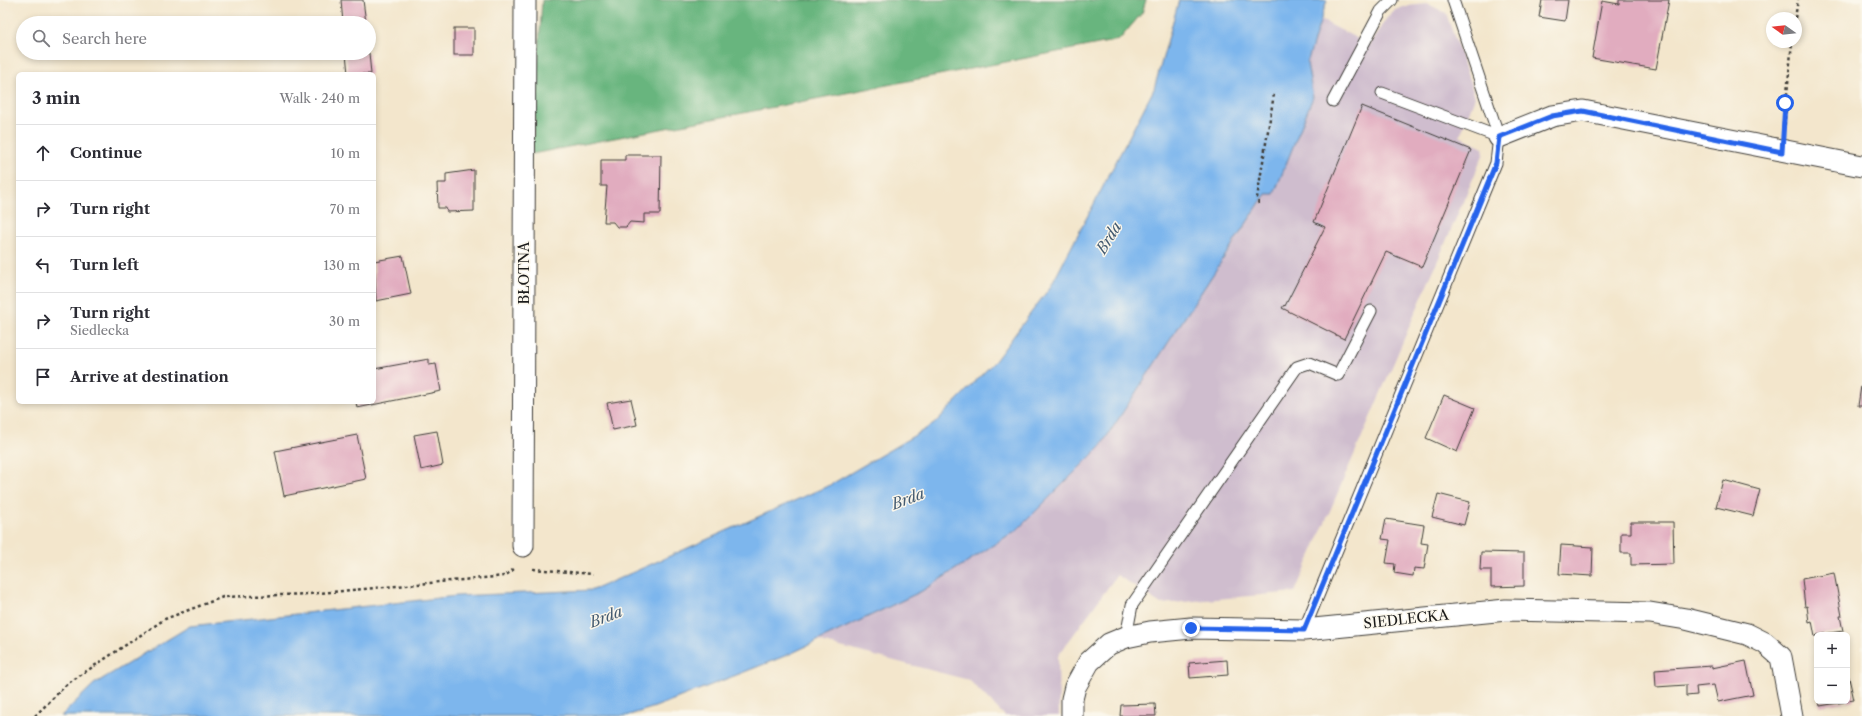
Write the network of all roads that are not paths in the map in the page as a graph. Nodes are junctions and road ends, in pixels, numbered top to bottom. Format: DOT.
graph roads {
  1 [pos="524,0"];
  2 [pos="1392,0"];
  3 [pos="1453,0"];
  4 [pos="1382,93"];
  5 [pos="1333,101"];
  6 [pos="1499,137"];
  7 [pos="1862,166"];
  8 [pos="1371,311"];
  9 [pos="522,556"];
  10 [pos="1304,630"];
  11 [pos="1126,637"];
  12 [pos="1072,716"];
  13 [pos="1792,716"];
  1 -- 9 [label="street, BŁOTNA"];
  2 -- 5 [label="lane"];
  3 -- 6 [label="lane"];
  4 -- 6 [label="lane"];
  6 -- 7 [label="street"];
  6 -- 10 [label="lane"];
  8 -- 11 [label="lane"];
  10 -- 11 [label="street, SIEDLECKA"];
  10 -- 13 [label="street, SIEDLECKA"];
  11 -- 12 [label="street, SIEDLECKA"];
}
